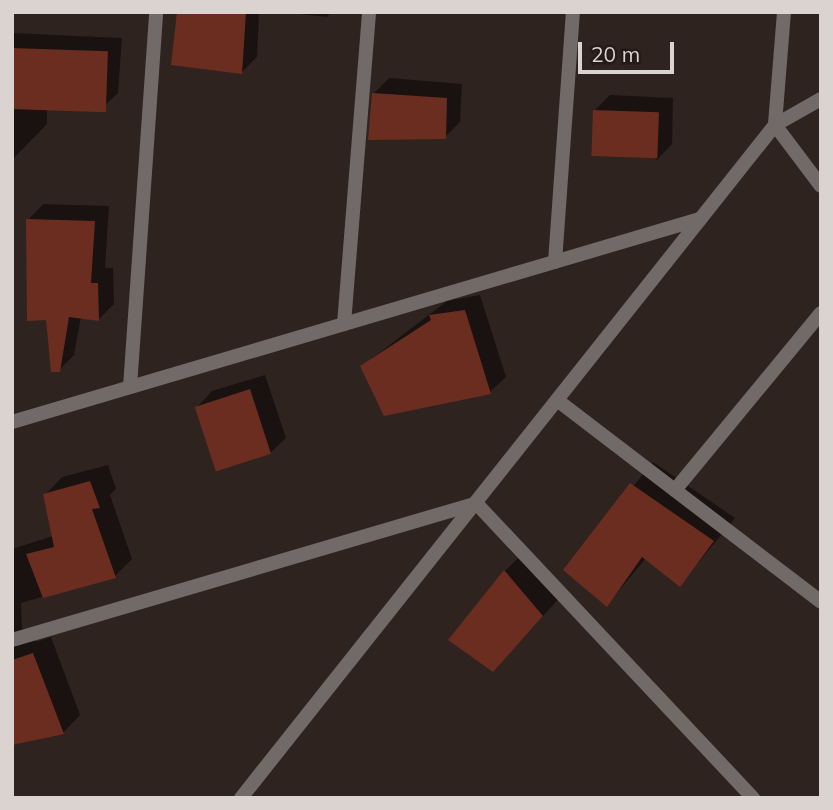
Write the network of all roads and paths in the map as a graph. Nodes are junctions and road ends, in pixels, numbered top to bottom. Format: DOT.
graph roads {
  1 [pos="156,12"];
  2 [pos="369,12"];
  3 [pos="573,12"];
  4 [pos="784,12"];
  5 [pos="821,99"];
  6 [pos="775,125"];
  7 [pos="821,186"];
  8 [pos="700,219"];
  9 [pos="555,262"];
  10 [pos="821,313"];
  11 [pos="344,324"];
  12 [pos="130,387"];
  13 [pos="557,400"];
  14 [pos="12,422"];
  15 [pos="675,491"];
  16 [pos="476,503"];
  17 [pos="821,603"];
  18 [pos="12,640"];
  19 [pos="241,798"];
  20 [pos="753,798"];
  1 -- 12 [label="street"];
  2 -- 11 [label="street"];
  3 -- 9 [label="street"];
  4 -- 6 [label="street"];
  5 -- 6 [label="street"];
  6 -- 7 [label="street"];
  6 -- 8 [label="street"];
  8 -- 9 [label="street"];
  8 -- 13 [label="street"];
  9 -- 11 [label="street"];
  10 -- 15 [label="street"];
  11 -- 12 [label="street"];
  12 -- 14 [label="street"];
  13 -- 15 [label="street"];
  13 -- 16 [label="street"];
  15 -- 17 [label="street"];
  16 -- 18 [label="street"];
  16 -- 19 [label="street"];
  16 -- 20 [label="street"];
}
